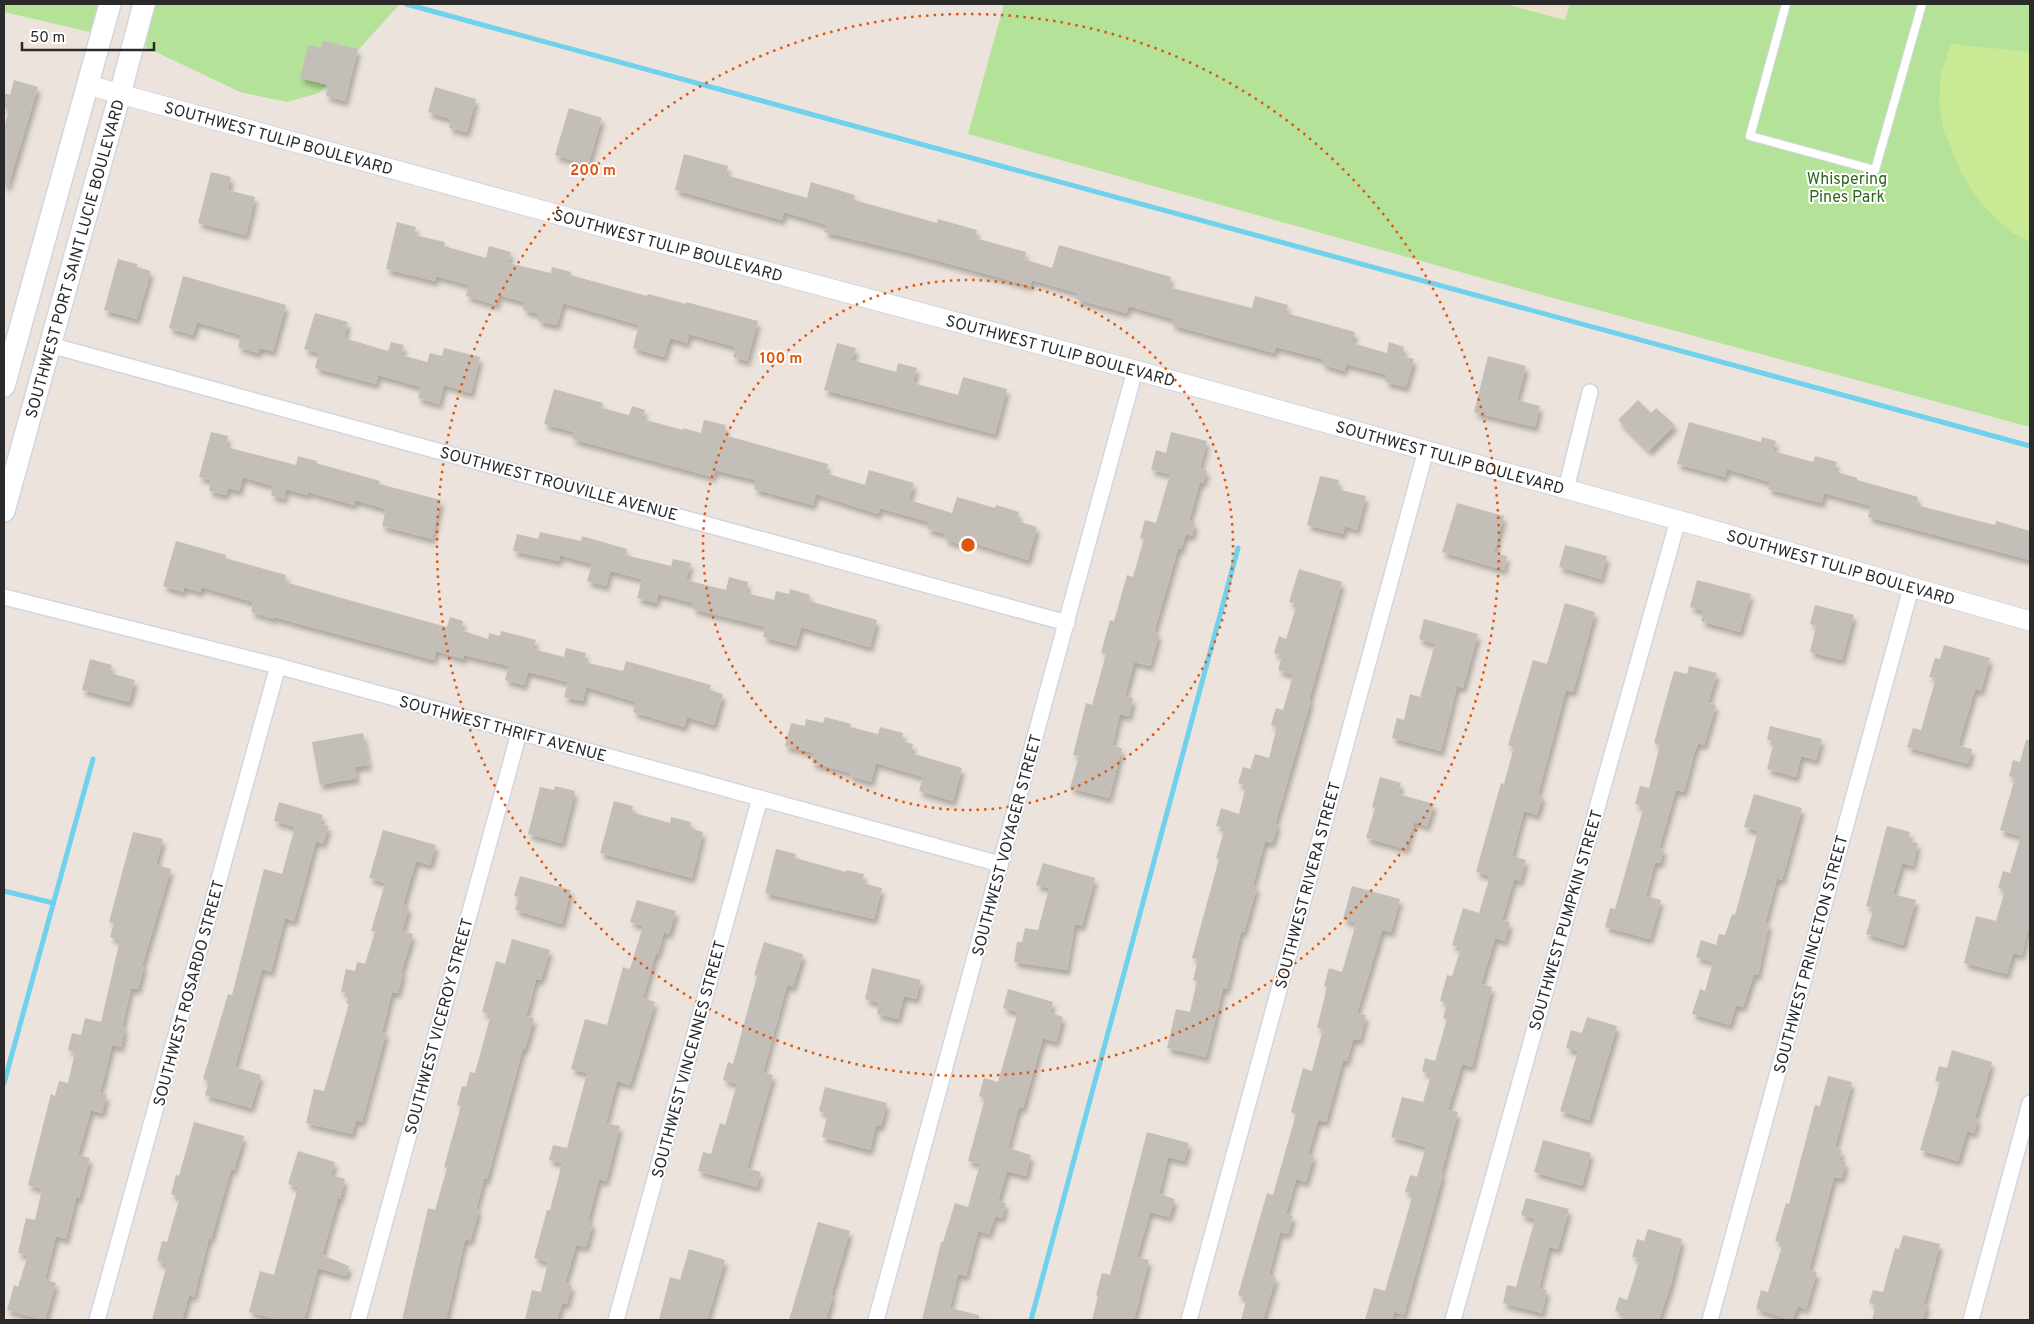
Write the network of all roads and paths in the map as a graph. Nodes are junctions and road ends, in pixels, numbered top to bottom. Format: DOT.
graph roads {
  1 [pos="110,4"];
  2 [pos="144,4"];
  3 [pos="1786,4"];
  4 [pos="1922,4"];
  5 [pos="88,85"];
  6 [pos="120,94"];
  7 [pos="50,345"];
  8 [pos="1135,370"];
  9 [pos="4,386"];
  10 [pos="1590,392"];
  11 [pos="1426,450"];
  12 [pos="1566,489"];
  13 [pos="4,511"];
  14 [pos="1678,520"];
  15 [pos="1911,588"];
  16 [pos="4,596"];
  17 [pos="2030,621"];
  18 [pos="1067,623"];
  19 [pos="278,666"];
  20 [pos="518,733"];
  21 [pos="760,798"];
  22 [pos="1000,864"];
  23 [pos="2030,1103"];
  24 [pos="97,1320"];
  25 [pos="358,1320"];
  26 [pos="616,1320"];
  27 [pos="876,1320"];
  28 [pos="1189,1320"];
  29 [pos="1453,1320"];
  30 [pos="1710,1320"];
  31 [pos="1971,1320"];
  1 -- 5 [label="main road, SOUTHWEST PORT SAINT LUCIE BOULEVARD"];
  2 -- 6 [label="main road, SOUTHWEST PORT SAINT LUCIE BOULEVARD"];
  3 -- 4 [label="lane"];
  5 -- 6 [label="street, SOUTHWEST TULIP BOULEVARD"];
  5 -- 9 [label="main road, SOUTHWEST PORT SAINT LUCIE BOULEVARD"];
  6 -- 7 [label="main road, SOUTHWEST PORT SAINT LUCIE BOULEVARD"];
  6 -- 8 [label="street, SOUTHWEST TULIP BOULEVARD"];
  7 -- 13 [label="main road, SOUTHWEST PORT SAINT LUCIE BOULEVARD"];
  7 -- 18 [label="street, SOUTHWEST TROUVILLE AVENUE"];
  8 -- 11 [label="street, SOUTHWEST TULIP BOULEVARD"];
  8 -- 18 [label="street, SOUTHWEST VOYAGER STREET"];
  10 -- 12 [label="street"];
  11 -- 12 [label="street, SOUTHWEST TULIP BOULEVARD"];
  11 -- 28 [label="street, SOUTHWEST RIVERA STREET"];
  12 -- 14 [label="street, SOUTHWEST TULIP BOULEVARD"];
  14 -- 15 [label="street, SOUTHWEST TULIP BOULEVARD"];
  14 -- 29 [label="street, SOUTHWEST PUMPKIN STREET"];
  15 -- 17 [label="street, SOUTHWEST TULIP BOULEVARD"];
  15 -- 30 [label="street, SOUTHWEST PRINCETON STREET"];
  16 -- 19 [label="street, SOUTHWEST THRIFT AVENUE"];
  18 -- 22 [label="street, SOUTHWEST VOYAGER STREET"];
  19 -- 20 [label="street, SOUTHWEST THRIFT AVENUE"];
  19 -- 24 [label="street, SOUTHWEST ROSARDO STREET"];
  20 -- 21 [label="street, SOUTHWEST THRIFT AVENUE"];
  20 -- 25 [label="street, SOUTHWEST VICEROY STREET"];
  21 -- 22 [label="street, SOUTHWEST THRIFT AVENUE"];
  21 -- 26 [label="street, SOUTHWEST VINCENNES STREET"];
  22 -- 27 [label="street, SOUTHWEST VOYAGER STREET"];
  23 -- 31 [label="street"];
}
